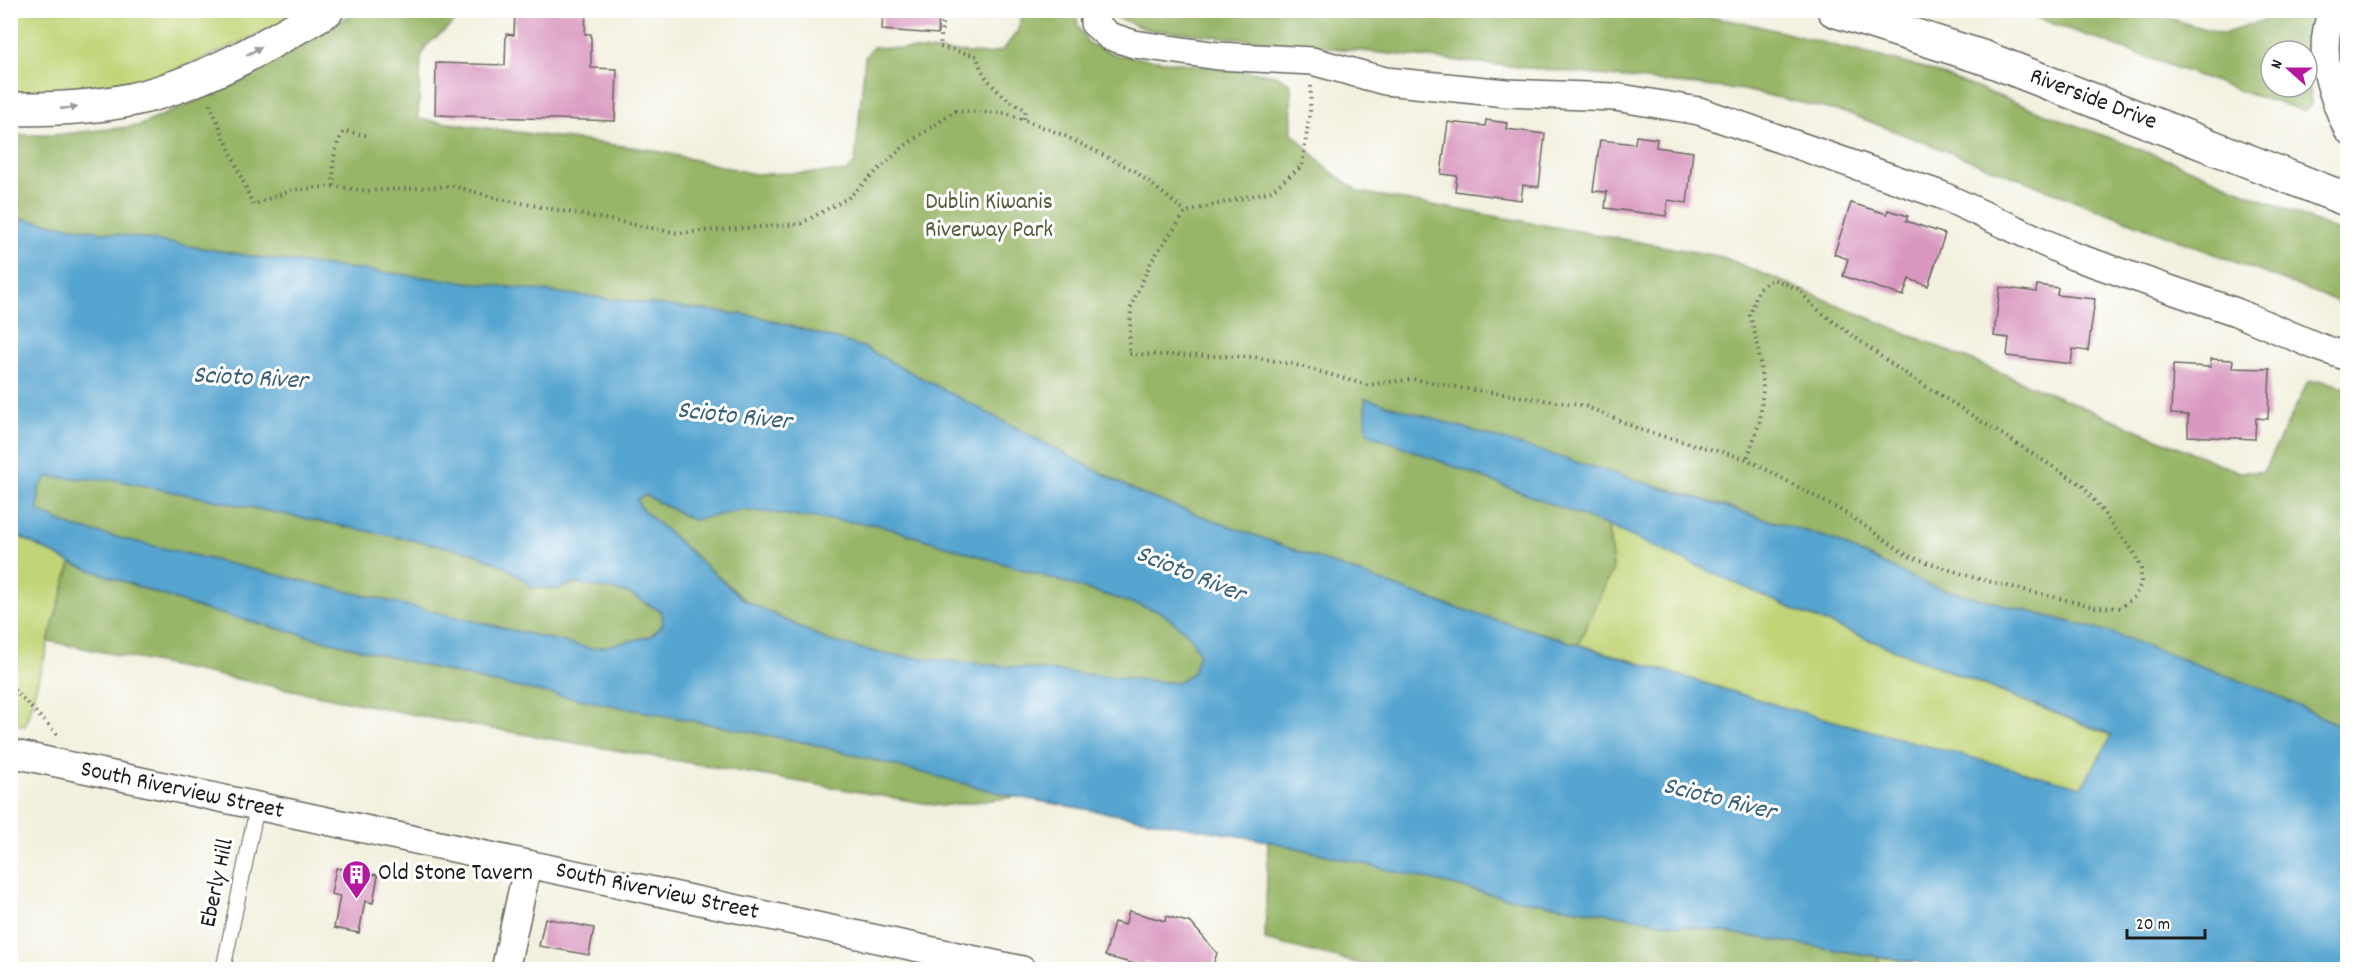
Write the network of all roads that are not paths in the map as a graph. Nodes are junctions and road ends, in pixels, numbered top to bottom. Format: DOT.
graph roads {
  1 [pos="327,10"];
  2 [pos="1094,10"];
  3 [pos="1834,10"];
  4 [pos="2333,10"];
  5 [pos="10,109"];
  6 [pos="2348,130"];
  7 [pos="2348,200"];
  8 [pos="2348,357"];
  9 [pos="11,755"];
  10 [pos="257,807"];
  11 [pos="528,864"];
  12 [pos="223,969"];
  13 [pos="505,969"];
  14 [pos="1022,969"];
  5 -- 1 [label="main road, one-way"];
  2 -- 8 [label="street"];
  3 -- 7 [label="main road, Riverside Drive"];
  4 -- 6 [label="street"];
  9 -- 10 [label="street, South Riverview Street"];
  10 -- 11 [label="street, South Riverview Street"];
  10 -- 12 [label="lane, Eberly Hill"];
  11 -- 13 [label="street"];
  11 -- 14 [label="street, South Riverview Street"];
}
